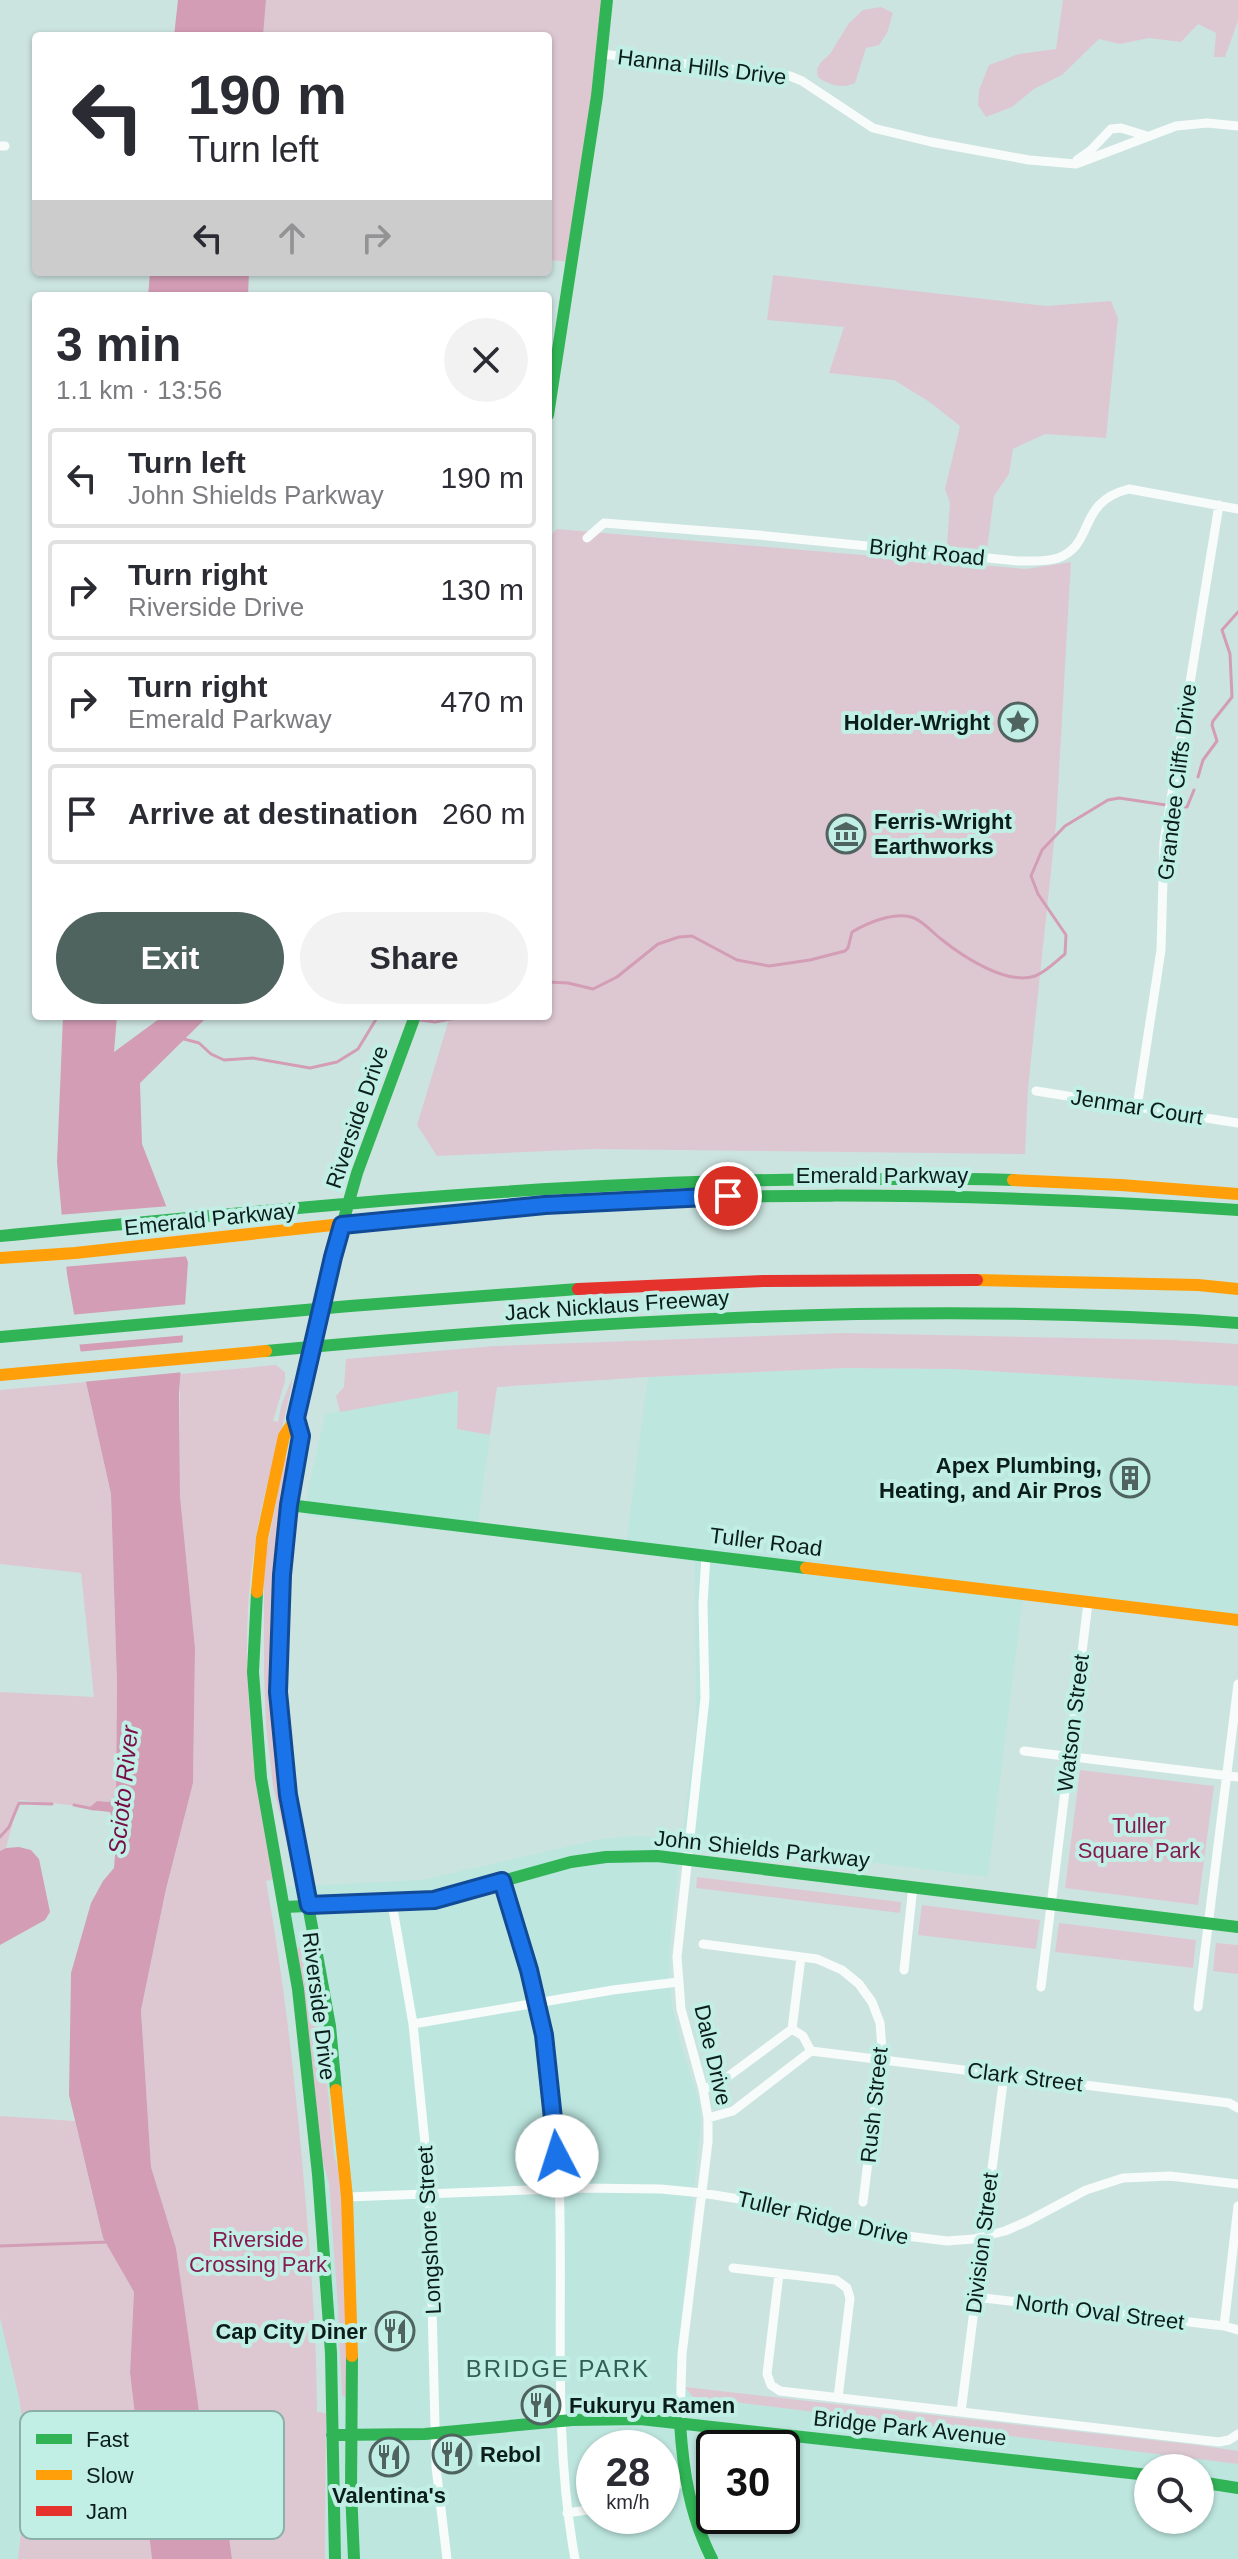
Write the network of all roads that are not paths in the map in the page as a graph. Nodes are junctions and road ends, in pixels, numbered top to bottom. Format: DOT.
graph roads {
  1 [pos="607,0"];
  2 [pos="602,54"];
  3 [pos="1238,126"];
  4 [pos="1147,136"];
  5 [pos="1074,164"];
  6 [pos="552,388"];
  7 [pos="1219,505"];
  8 [pos="1238,509"];
  9 [pos="587,538"];
  10 [pos="413,1020"];
  11 [pos="1036,1091"];
  12 [pos="1137,1107"];
  13 [pos="1238,1123"];
  14 [pos="1238,1194"];
  15 [pos="349,1202"];
  16 [pos="1238,1210"];
  17 [pos="342,1225"];
  18 [pos="0,1236"];
  19 [pos="0,1258"];
  20 [pos="1238,1289"];
  21 [pos="1238,1323"];
  22 [pos="0,1337"];
  23 [pos="0,1375"];
  24 [pos="296,1418"];
  25 [pos="289,1505"];
  26 [pos="706,1555"];
  27 [pos="1088,1603"];
  28 [pos="1238,1620"];
  29 [pos="1238,1684"];
  30 [pos="1024,1751"];
  31 [pos="1069,1757"];
  32 [pos="1227,1776"];
  33 [pos="1238,1777"];
  34 [pos="687,1858"];
  35 [pos="502,1881"];
  36 [pos="913,1886"];
  37 [pos="392,1903"];
  38 [pos="1051,1904"];
  39 [pos="309,1905"];
  40 [pos="285,1907"];
  41 [pos="1208,1923"];
  42 [pos="1238,1927"];
  43 [pos="703,1944"];
  44 [pos="801,1957"];
  45 [pos="904,1970"];
  46 [pos="678,1982"];
  47 [pos="1041,1987"];
  48 [pos="537,2004"];
  49 [pos="1198,2007"];
  50 [pos="413,2024"];
  51 [pos="792,2029"];
  52 [pos="811,2051"];
  53 [pos="881,2059"];
  54 [pos="1004,2075"];
  55 [pos="703,2089"];
  56 [pos="1238,2108"];
  57 [pos="708,2118"];
  58 [pos="1238,2182"];
  59 [pos="559,2189"];
  60 [pos="702,2193"];
  61 [pos="429,2194"];
  62 [pos="347,2197"];
  63 [pos="863,2202"];
  64 [pos="1238,2206"];
  65 [pos="983,2237"];
  66 [pos="733,2268"];
  67 [pos="779,2274"];
  68 [pos="975,2297"];
  69 [pos="1224,2326"];
  70 [pos="1238,2330"];
  71 [pos="838,2398"];
  72 [pos="961,2412"];
  73 [pos="562,2421"];
  74 [pos="680,2423"];
  75 [pos="434,2433"];
  76 [pos="1238,2434"];
  77 [pos="332,2435"];
  78 [pos="351,2435"];
  79 [pos="1134,2473"];
  80 [pos="685,2483"];
  81 [pos="680,2484"];
  82 [pos="1214,2484"];
  83 [pos="1238,2488"];
  84 [pos="576,2512"];
  85 [pos="567,2513"];
  86 [pos="332,2559"];
  87 [pos="354,2559"];
  88 [pos="447,2559"];
  89 [pos="575,2559"];
  90 [pos="712,2559"];
  1 -- 2 [label="main road"];
  2 -- 5 [label="street, Hanna Hills Drive"];
  2 -- 6 [label="main road"];
  3 -- 4 [label="street, Hanna Hills Drive"];
  4 -- 5 [label="street, Hanna Hills Drive"];
  4 -- 5 [label="street, Hanna Hills Drive"];
  7 -- 8 [label="street, Bright Road"];
  7 -- 9 [label="street, Bright Road"];
  7 -- 12 [label="street, Grandee Cliffs Drive"];
  10 -- 15 [label="main road, Riverside Drive"];
  11 -- 12 [label="street, Jenmar Court"];
  12 -- 13 [label="street, Jenmar Court"];
  14 -- 15 [label="main road, Emerald Parkway"];
  15 -- 17 [label="main road, Riverside Drive"];
  15 -- 18 [label="main road, Emerald Parkway"];
  16 -- 17 [label="main road, Emerald Parkway"];
  17 -- 19 [label="main road, Emerald Parkway"];
  17 -- 24 [label="main road, Riverside Drive"];
  20 -- 22 [label="main road, Jack Nicklaus Freeway"];
  21 -- 23 [label="main road, Jack Nicklaus Freeway"];
  24 -- 25 [label="main road, Riverside Drive"];
  24 -- 40 [label="main road, Riverside Drive"];
  25 -- 26 [label="main road, Tuller Road"];
  25 -- 39 [label="main road, Riverside Drive"];
  26 -- 27 [label="main road, Tuller Road"];
  26 -- 34 [label="street, Dale Drive"];
  27 -- 28 [label="main road, Tuller Road"];
  27 -- 31 [label="street, Watson Street"];
  29 -- 32 [label="street"];
  30 -- 31 [label="street"];
  31 -- 32 [label="street"];
  31 -- 38 [label="street, Watson Street"];
  32 -- 33 [label="street"];
  32 -- 41 [label="street"];
  34 -- 35 [label="main road, John Shields Parkway"];
  34 -- 36 [label="main road, John Shields Parkway"];
  34 -- 46 [label="street, Dale Drive"];
  35 -- 37 [label="main road, John Shields Parkway"];
  35 -- 48 [label="street"];
  36 -- 38 [label="main road, John Shields Parkway"];
  36 -- 45 [label="street"];
  37 -- 39 [label="main road, John Shields Parkway"];
  37 -- 50 [label="street, Longshore Street"];
  38 -- 41 [label="main road, John Shields Parkway"];
  38 -- 47 [label="street, Watson Street"];
  39 -- 40 [label="main road, John Shields Parkway"];
  39 -- 62 [label="main road, Riverside Drive"];
  40 -- 77 [label="main road, Riverside Drive"];
  41 -- 42 [label="main road, John Shields Parkway"];
  41 -- 49 [label="street"];
  43 -- 44 [label="street, Rush Street"];
  44 -- 51 [label="street"];
  44 -- 53 [label="street, Rush Street"];
  46 -- 48 [label="street"];
  46 -- 55 [label="street, Dale Drive"];
  48 -- 50 [label="street"];
  48 -- 59 [label="street"];
  50 -- 61 [label="street, Longshore Street"];
  51 -- 52 [label="street"];
  51 -- 55 [label="street"];
  52 -- 53 [label="street, Clark Street"];
  52 -- 57 [label="street"];
  53 -- 54 [label="street, Clark Street"];
  53 -- 63 [label="street, Rush Street"];
  54 -- 56 [label="street, Clark Street"];
  54 -- 65 [label="street, Division Street"];
  55 -- 57 [label="street, Dale Drive"];
  57 -- 60 [label="street, Dale Drive"];
  58 -- 65 [label="street, Tuller Ridge Drive"];
  59 -- 60 [label="street, Tuller Ridge Drive"];
  59 -- 61 [label="street, Tuller Ridge Drive"];
  59 -- 73 [label="street"];
  60 -- 65 [label="street, Tuller Ridge Drive"];
  60 -- 74 [label="street, Dale Drive"];
  61 -- 62 [label="street, Tuller Ridge Drive"];
  61 -- 75 [label="street, Longshore Street"];
  62 -- 78 [label="main road, Riverside Drive"];
  64 -- 69 [label="street"];
  65 -- 68 [label="street, Division Street"];
  66 -- 67 [label="street"];
  67 -- 71 [label="street"];
  67 -- 71 [label="street"];
  68 -- 69 [label="street, North Oval Street"];
  68 -- 72 [label="street, Division Street"];
  69 -- 70 [label="street"];
  71 -- 72 [label="street"];
  72 -- 76 [label="street"];
  73 -- 74 [label="main road, Bridge Park Avenue"];
  73 -- 75 [label="main road, Bridge Park Avenue"];
  73 -- 85 [label="street"];
  74 -- 79 [label="main road, Bridge Park Avenue"];
  74 -- 80 [label="main road, Dale Drive"];
  75 -- 78 [label="main road, Bridge Park Avenue"];
  75 -- 88 [label="street, Longshore Street"];
  77 -- 78 [label="main road, Bridge Park Avenue"];
  77 -- 86 [label="main road, Riverside Drive"];
  78 -- 87 [label="main road, Riverside Drive"];
  80 -- 81 [label="street"];
  80 -- 90 [label="main road, Dale Drive"];
  82 -- 83 [label="main road"];
  84 -- 85 [label="street"];
  85 -- 89 [label="street"];
}
